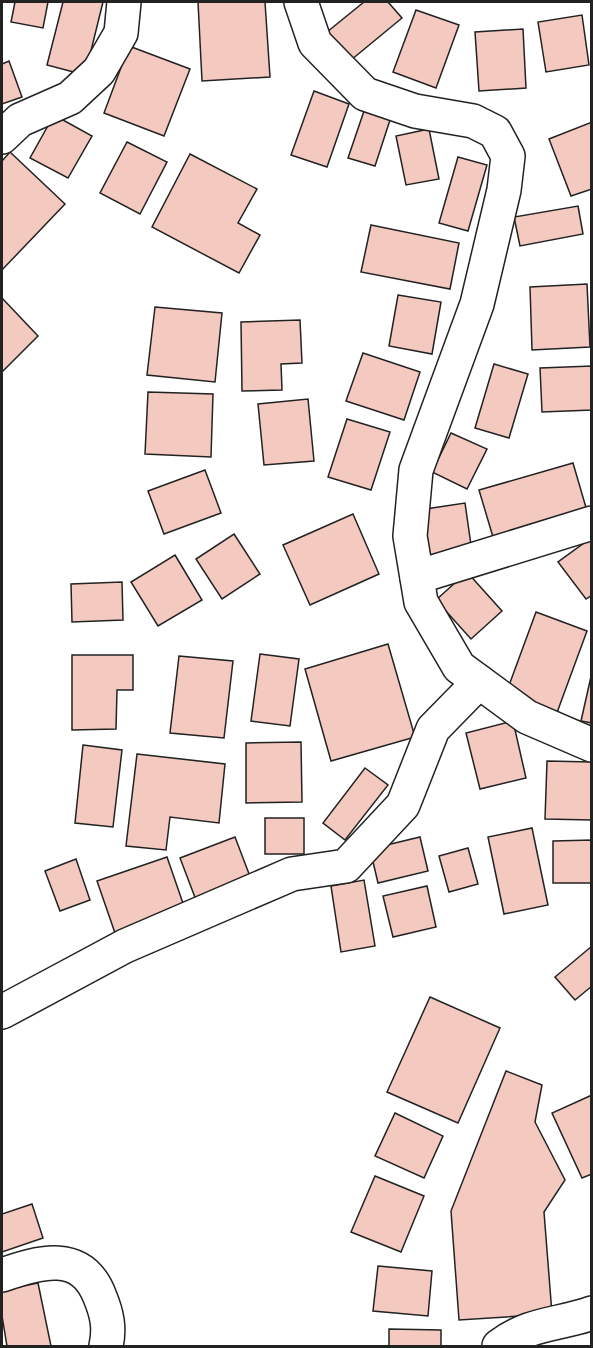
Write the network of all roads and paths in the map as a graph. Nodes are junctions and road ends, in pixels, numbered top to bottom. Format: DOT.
graph roads {
  1 [pos="124,2"];
  2 [pos="301,2"];
  3 [pos="2,137"];
  4 [pos="591,523"];
  5 [pos="417,577"];
  6 [pos="479,682"];
  7 [pos="591,745"];
  8 [pos="2,1012"];
  9 [pos="2,1275"];
  10 [pos="591,1313"];
  11 [pos="511,1343"];
  12 [pos="106,1347"];
  1 -- 3 [label="street"];
  2 -- 5 [label="street"];
  4 -- 5 [label="street"];
  5 -- 6 [label="street"];
  6 -- 7 [label="street"];
  6 -- 8 [label="street"];
  9 -- 12 [label="street"];
  10 -- 11 [label="street"];
}
